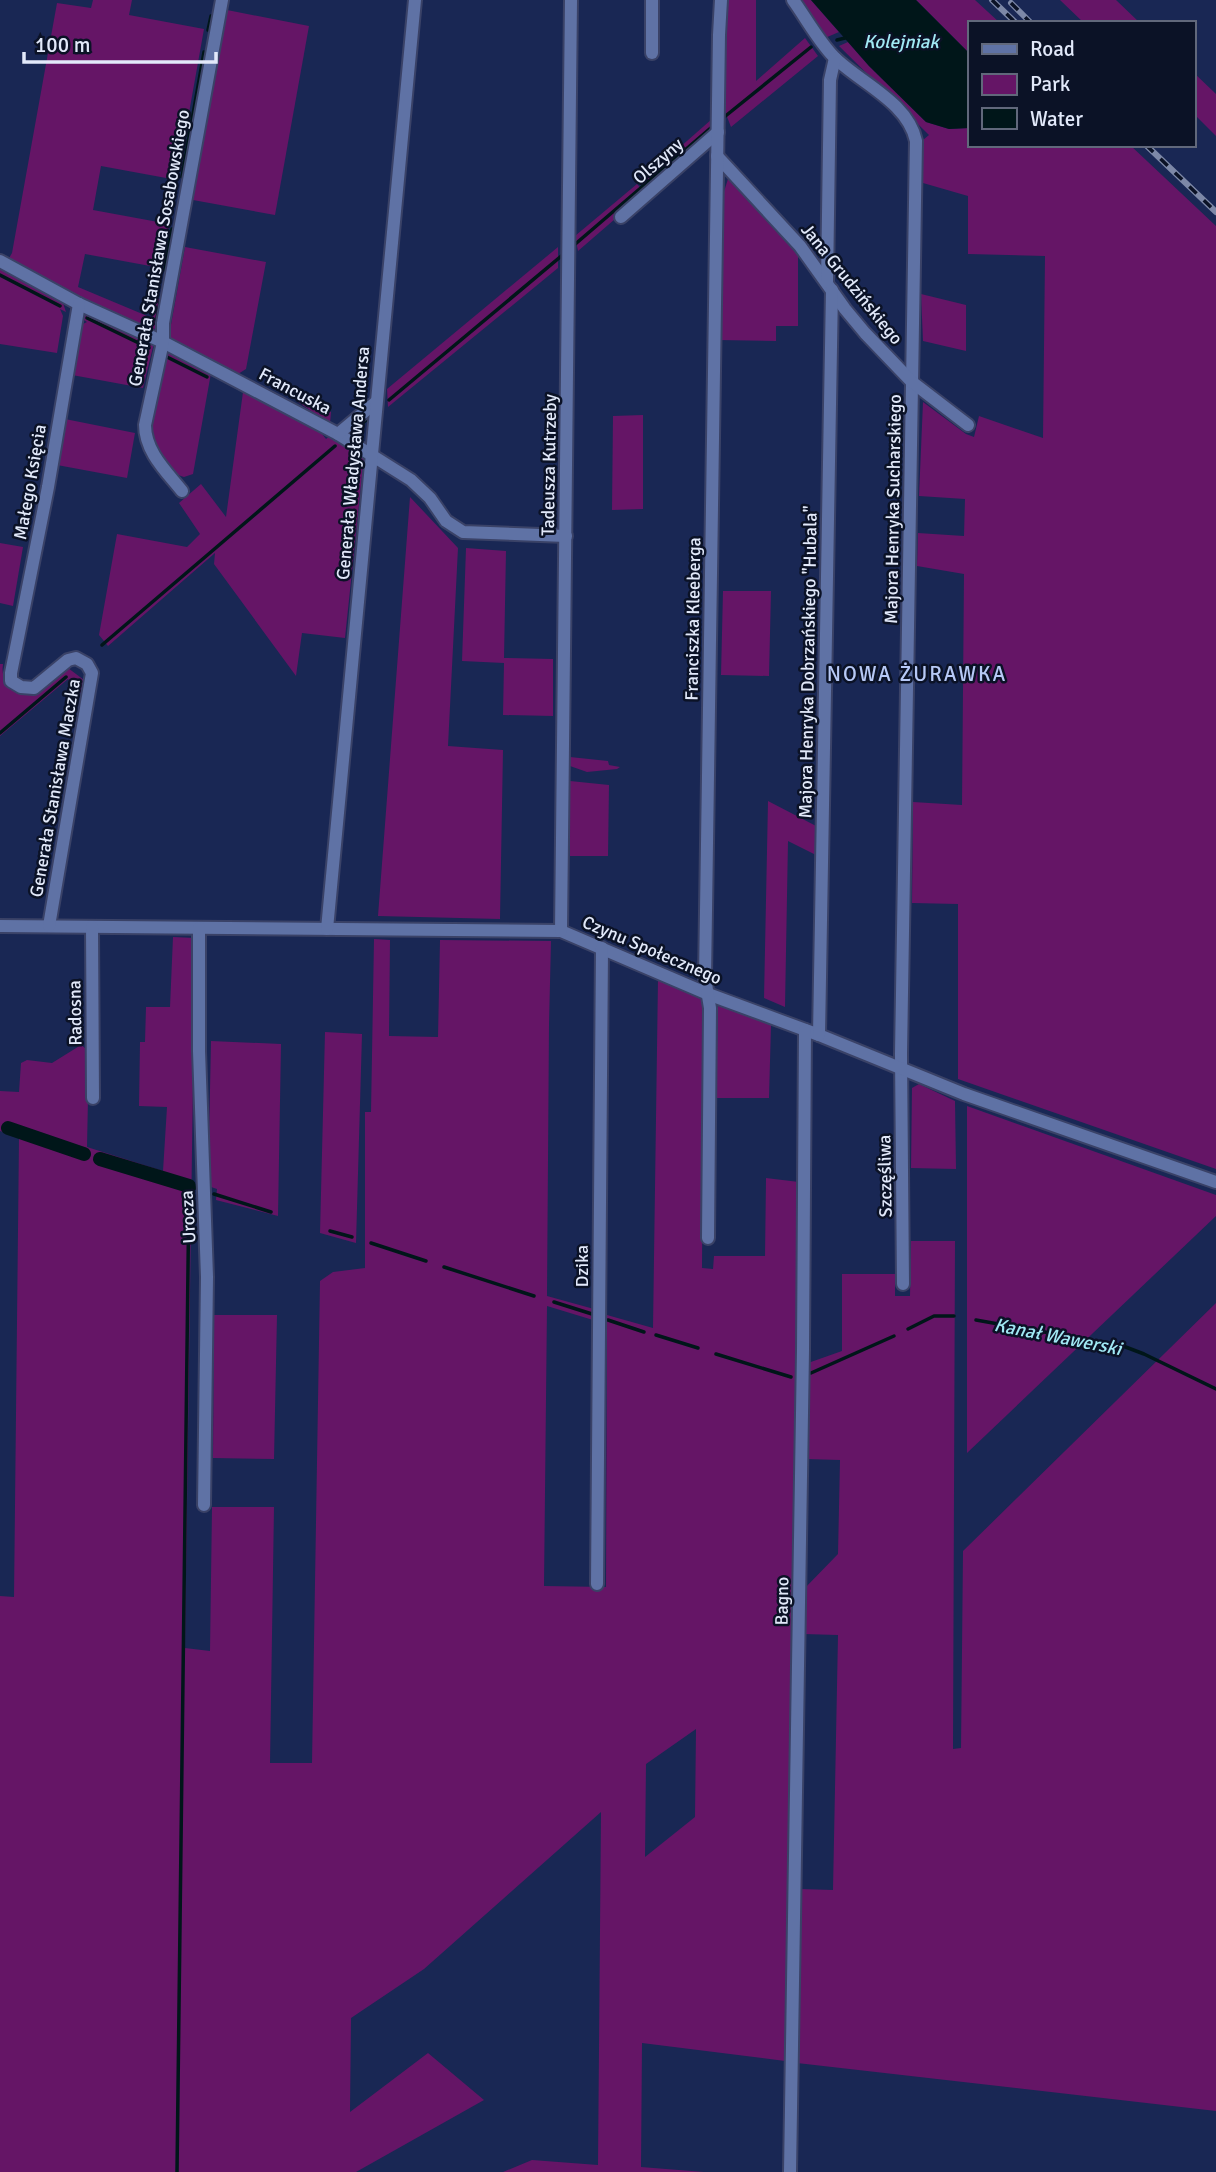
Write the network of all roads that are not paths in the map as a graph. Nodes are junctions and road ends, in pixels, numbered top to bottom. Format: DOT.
graph roads {
  1 [pos="222,0"];
  2 [pos="415,0"];
  3 [pos="571,0"];
  4 [pos="652,0"];
  5 [pos="721,0"];
  6 [pos="793,0"];
  7 [pos="652,53"];
  8 [pos="835,58"];
  9 [pos="718,132"];
  10 [pos="717,156"];
  11 [pos="621,217"];
  12 [pos="0,261"];
  13 [pos="829,286"];
  14 [pos="79,304"];
  15 [pos="163,342"];
  16 [pos="912,382"];
  17 [pos="376,402"];
  18 [pos="968,425"];
  19 [pos="338,433"];
  20 [pos="372,456"];
  21 [pos="182,491"];
  22 [pos="566,536"];
  23 [pos="82,659"];
  24 [pos="0,926"];
  25 [pos="49,926"];
  26 [pos="92,927"];
  27 [pos="199,928"];
  28 [pos="327,929"];
  29 [pos="561,930"];
  30 [pos="602,948"];
  31 [pos="708,994"];
  32 [pos="805,1030"];
  33 [pos="819,1035"];
  34 [pos="901,1069"];
  35 [pos="93,1098"];
  36 [pos="1216,1182"];
  37 [pos="708,1238"];
  38 [pos="903,1283"];
  39 [pos="204,1505"];
  40 [pos="597,1584"];
  41 [pos="790,2172"];
  1 -- 15 [label="street, Generała Stanisława Sosabowskiego"];
  2 -- 17 [label="street, Generała Władysława Andersa"];
  3 -- 22 [label="street, Tadeusza Kutrzeby"];
  4 -- 7 [label="street"];
  5 -- 9 [label="street, Franciszka Kleeberga"];
  6 -- 8 [label="street, Majora Henryka Sucharskiego"];
  8 -- 13 [label="street, Majora Henryka Dobrzańskiego \"Hubala\""];
  8 -- 16 [label="street, Majora Henryka Sucharskiego"];
  9 -- 10 [label="street, Franciszka Kleeberga"];
  9 -- 11 [label="street, Olszyny"];
  10 -- 13 [label="street, Jana Grudzińskiego"];
  10 -- 31 [label="street, Franciszka Kleeberga"];
  12 -- 14 [label="street, Francuska"];
  13 -- 16 [label="street, Jana Grudzińskiego"];
  13 -- 33 [label="street, Majora Henryka Dobrzańskiego \"Hubala\""];
  14 -- 15 [label="street, Francuska"];
  14 -- 23 [label="street, Małego Księcia"];
  15 -- 19 [label="street, Francuska"];
  15 -- 21 [label="street, Generała Stanisława Sosabowskiego"];
  16 -- 18 [label="street, Jana Grudzińskiego"];
  16 -- 34 [label="street, Majora Henryka Sucharskiego"];
  17 -- 19 [label="street"];
  17 -- 20 [label="street, Generała Władysława Andersa"];
  19 -- 20 [label="street, Francuska"];
  20 -- 22 [label="street, Francuska"];
  20 -- 28 [label="street, Generała Władysława Andersa"];
  22 -- 29 [label="street, Tadeusza Kutrzeby"];
  23 -- 25 [label="street, Generała Stanisława Maczka"];
  24 -- 25 [label="street, Czynu Społecznego"];
  25 -- 26 [label="street, Czynu Społecznego"];
  26 -- 27 [label="street, Czynu Społecznego"];
  26 -- 35 [label="street, Radosna"];
  27 -- 28 [label="street, Czynu Społecznego"];
  27 -- 39 [label="street, Urocza"];
  28 -- 29 [label="street, Czynu Społecznego"];
  29 -- 30 [label="street, Czynu Społecznego"];
  30 -- 31 [label="street, Czynu Społecznego"];
  30 -- 40 [label="street, Dzika"];
  31 -- 32 [label="street, Czynu Społecznego"];
  31 -- 37 [label="street, Franciszka Kleeberga"];
  32 -- 33 [label="street, Czynu Społecznego"];
  32 -- 41 [label="street, Bagno"];
  33 -- 34 [label="street, Czynu Społecznego"];
  34 -- 36 [label="street, Czynu Społecznego"];
  34 -- 38 [label="street, Szczęśliwa"];
}
